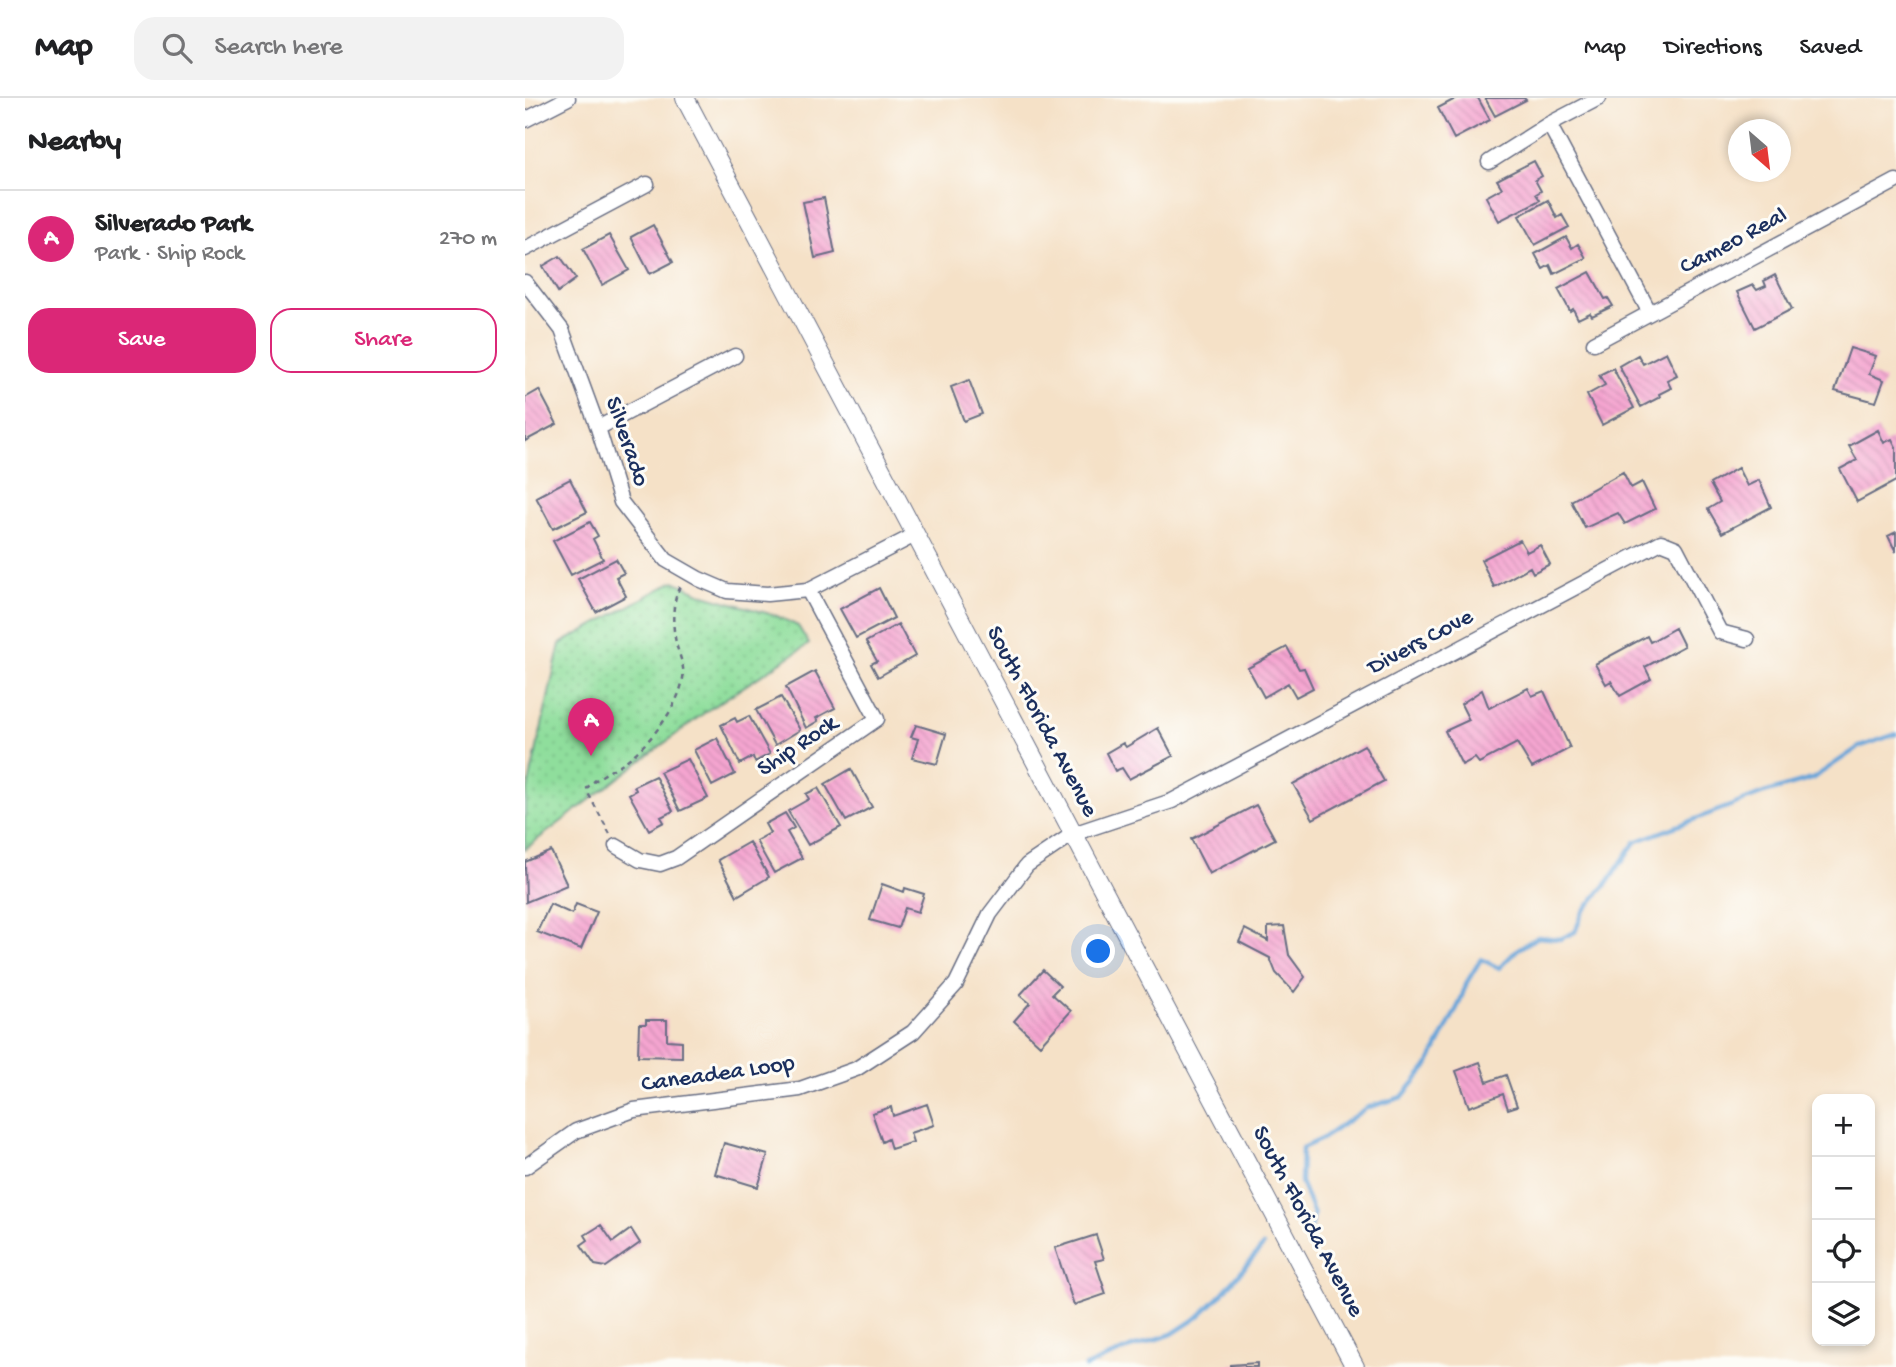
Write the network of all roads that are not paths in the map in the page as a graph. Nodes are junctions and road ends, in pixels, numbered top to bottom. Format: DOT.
graph roads {
  1 [pos="568,98"];
  2 [pos="685,98"];
  3 [pos="1599,98"];
  4 [pos="525,120"];
  5 [pos="1549,124"];
  6 [pos="1489,162"];
  7 [pos="1896,181"];
  8 [pos="647,184"];
  9 [pos="525,249"];
  10 [pos="525,282"];
  11 [pos="1650,313"];
  12 [pos="1594,343"];
  13 [pos="735,356"];
  14 [pos="598,428"];
  15 [pos="915,535"];
  16 [pos="808,590"];
  17 [pos="1747,639"];
  18 [pos="1073,834"];
  19 [pos="616,846"];
  20 [pos="525,1167"];
  21 [pos="1355,1367"];
  1 -- 4 [label="street"];
  2 -- 15 [label="main road, South Florida Avenue"];
  3 -- 5 [label="street"];
  5 -- 6 [label="street"];
  5 -- 11 [label="street"];
  7 -- 11 [label="street, Cameo Real"];
  8 -- 9 [label="street"];
  10 -- 14 [label="street, Silverado"];
  11 -- 12 [label="street, Cameo Real"];
  13 -- 14 [label="street"];
  14 -- 16 [label="street, Silverado"];
  15 -- 16 [label="street, Silverado"];
  15 -- 18 [label="main road, South Florida Avenue"];
  16 -- 19 [label="street, Ship Rock"];
  17 -- 18 [label="street, Divers Cove"];
  18 -- 20 [label="street, Caneadea Loop"];
  18 -- 21 [label="main road, South Florida Avenue"];
}
